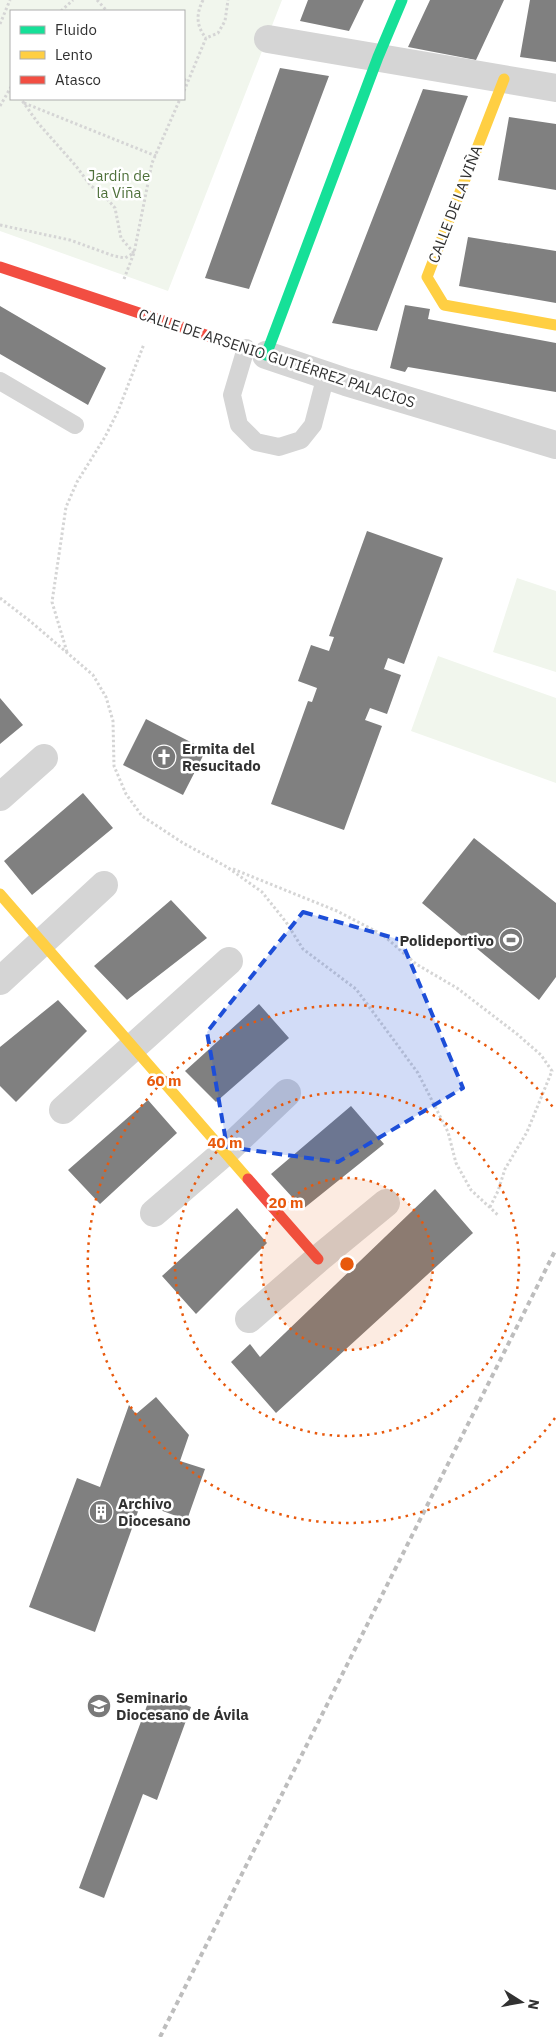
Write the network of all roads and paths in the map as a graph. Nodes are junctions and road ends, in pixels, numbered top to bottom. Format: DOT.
graph roads {
  1 [pos="10,0"];
  2 [pos="73,0"];
  3 [pos="97,0"];
  4 [pos="203,0"];
  5 [pos="228,0"];
  6 [pos="402,0"];
  7 [pos="62,10"];
  8 [pos="106,10"];
  9 [pos="0,24"];
  10 [pos="206,38"];
  11 [pos="268,39"];
  12 [pos="378,57"];
  13 [pos="504,78"];
  14 [pos="185,80"];
  15 [pos="188,82"];
  16 [pos="556,88"];
  17 [pos="185,89"];
  18 [pos="10,90"];
  19 [pos="180,100"];
  20 [pos="24,102"];
  21 [pos="0,106"];
  22 [pos="156,156"];
  23 [pos="0,225"];
  24 [pos="134,253"];
  25 [pos="0,267"];
  26 [pos="115,305"];
  27 [pos="154,318"];
  28 [pos="556,325"];
  29 [pos="256,352"];
  30 [pos="326,375"];
  31 [pos="0,381"];
  32 [pos="75,426"];
  33 [pos="556,445"];
  34 [pos="0,598"];
  35 [pos="67,653"];
  36 [pos="44,758"];
  37 [pos="0,797"];
  38 [pos="227,867"];
  39 [pos="104,885"];
  40 [pos="0,894"];
  41 [pos="42,943"];
  42 [pos="229,961"];
  43 [pos="0,980"];
  44 [pos="133,1047"];
  45 [pos="287,1093"];
  46 [pos="63,1110"];
  47 [pos="225,1152"];
  48 [pos="386,1203"];
  49 [pos="490,1207"];
  50 [pos="154,1213"];
  51 [pos="500,1216"];
  52 [pos="318,1259"];
  53 [pos="249,1319"];
  1 -- 9 [label="path"];
  2 -- 7 [label="path"];
  3 -- 8 [label="path"];
  4 -- 10 [label="path"];
  5 -- 10 [label="path"];
  6 -- 12 [label="street"];
  10 -- 15 [label="path"];
  11 -- 12 [label="street"];
  12 -- 13 [label="street"];
  12 -- 29 [label="street"];
  13 -- 16 [label="street"];
  13 -- 28 [label="street, CALLE DE LA VIÑA"];
  14 -- 15 [label="path"];
  15 -- 17 [label="path"];
  18 -- 21 [label="path"];
  19 -- 22 [label="path"];
  20 -- 22 [label="path"];
  20 -- 24 [label="path"];
  22 -- 24 [label="path"];
  23 -- 24 [label="path"];
  24 -- 26 [label="path"];
  25 -- 26 [label="street, CALLE DE ARSENIO GUTIÉRREZ PALACIOS"];
  26 -- 27 [label="street, CALLE DE ARSENIO GUTIÉRREZ PALACIOS"];
  27 -- 29 [label="street, CALLE DE ARSENIO GUTIÉRREZ PALACIOS"];
  27 -- 35 [label="path"];
  29 -- 30 [label="street, CALLE DE ARSENIO GUTIÉRREZ PALACIOS"];
  29 -- 30 [label="lane"];
  30 -- 33 [label="street, CALLE DE ARSENIO GUTIÉRREZ PALACIOS"];
  31 -- 32 [label="lane"];
  34 -- 35 [label="path"];
  35 -- 38 [label="path"];
  36 -- 37 [label="street"];
  38 -- 49 [label="path"];
  38 -- 49 [label="path"];
  39 -- 41 [label="street"];
  40 -- 41 [label="street"];
  41 -- 43 [label="street"];
  41 -- 44 [label="street"];
  42 -- 44 [label="street"];
  44 -- 46 [label="street"];
  44 -- 47 [label="street"];
  45 -- 47 [label="street"];
  47 -- 50 [label="street"];
  47 -- 52 [label="street"];
  48 -- 52 [label="street"];
  49 -- 51 [label="path"];
  52 -- 53 [label="street"];
}
